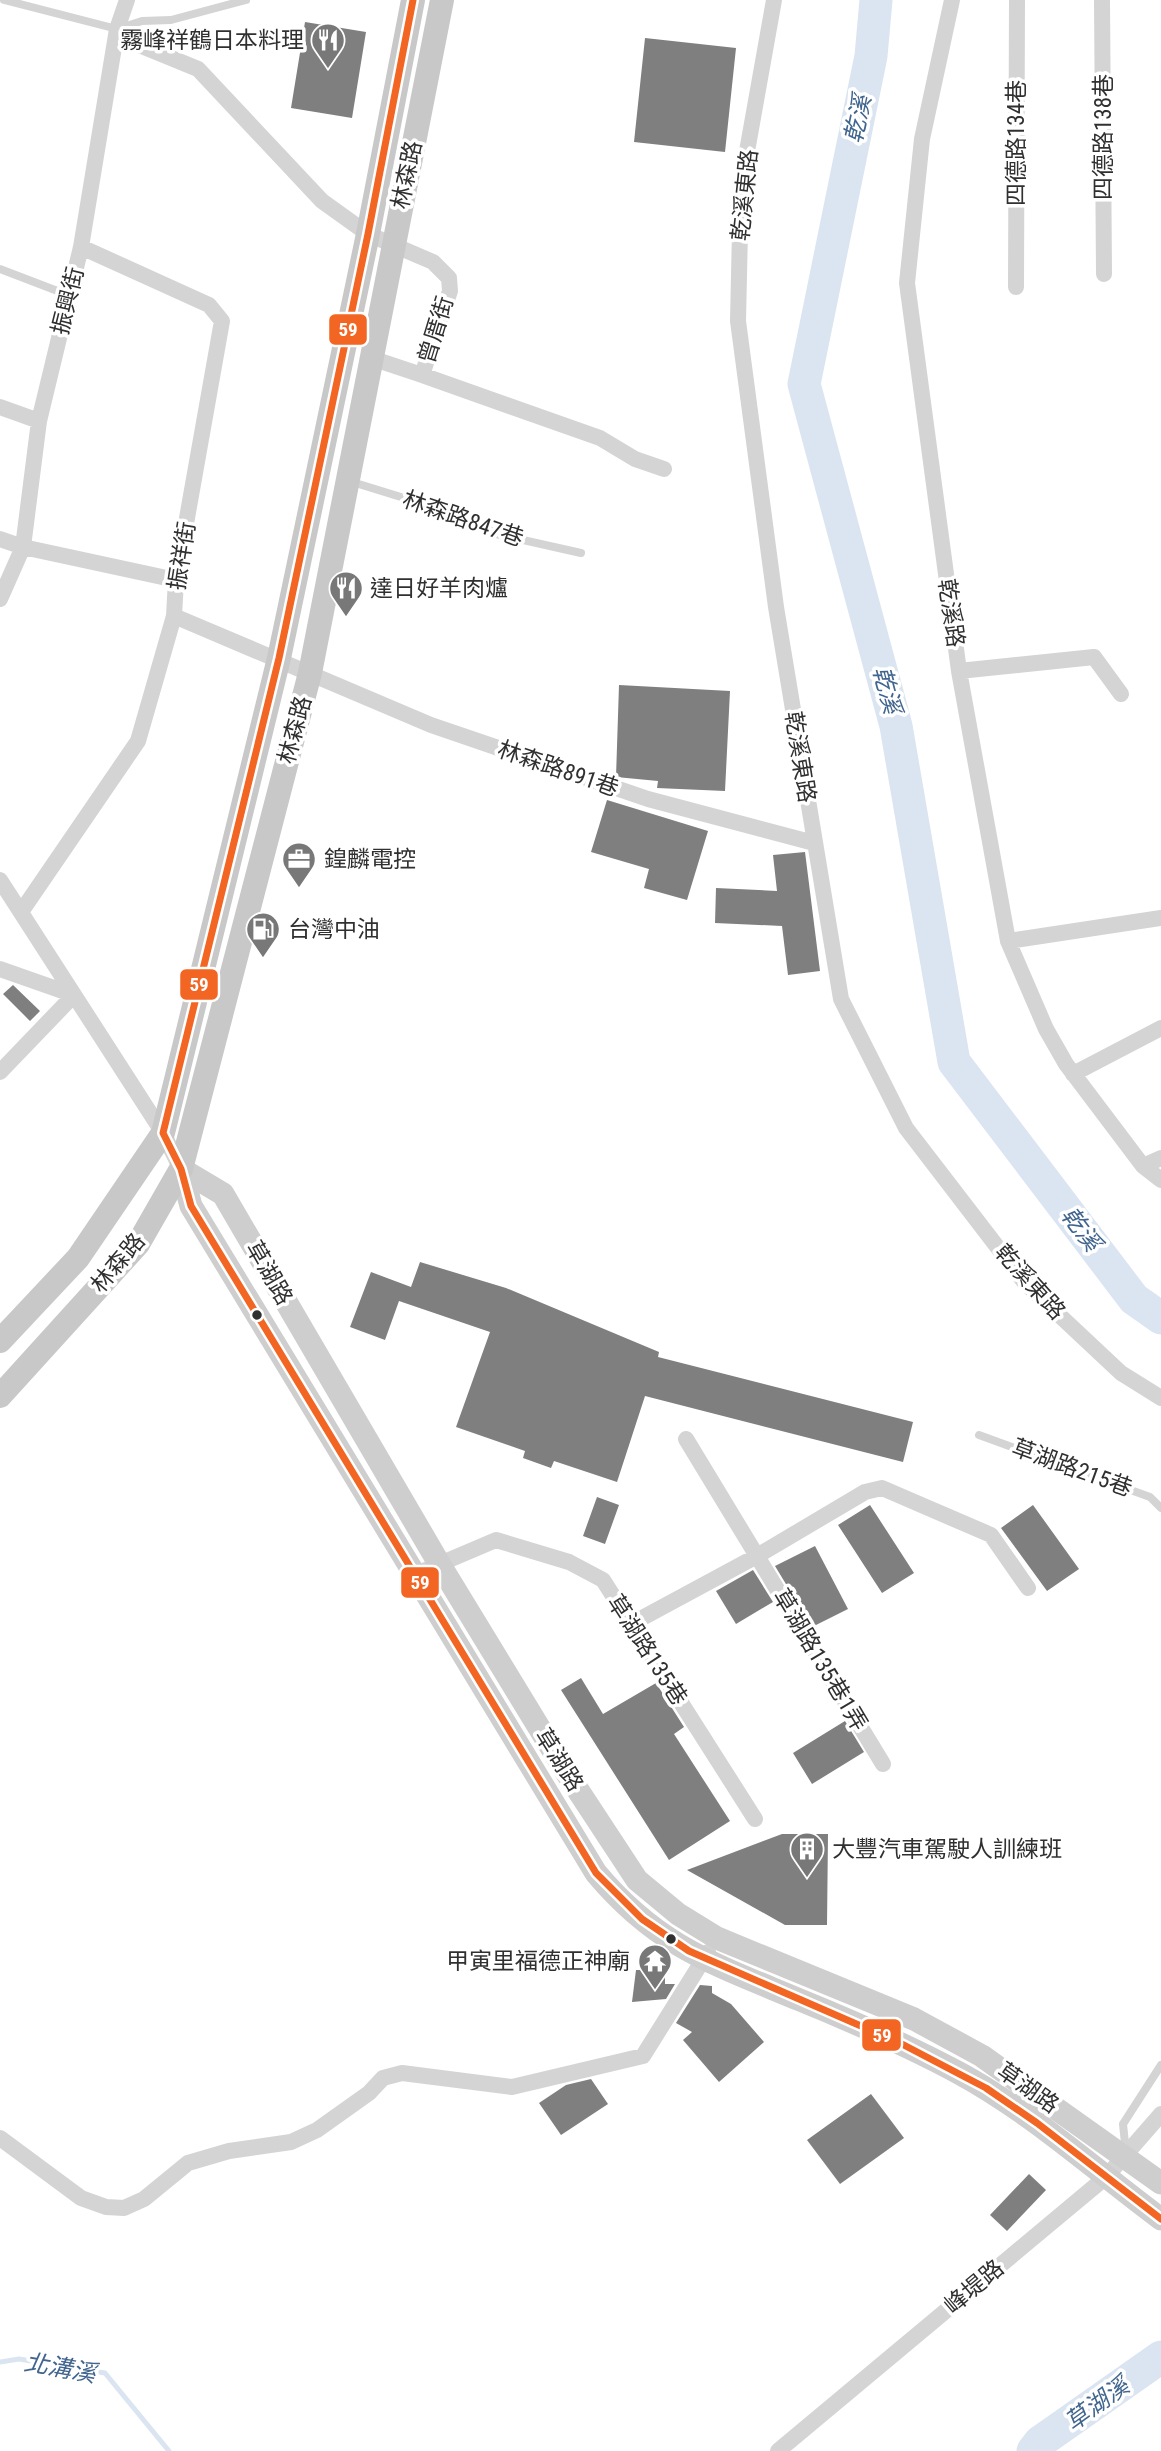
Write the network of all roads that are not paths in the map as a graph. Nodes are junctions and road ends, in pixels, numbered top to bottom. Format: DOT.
graph roads {
  1 [pos="4,0"];
  2 [pos="127,0"];
  3 [pos="246,0"];
  4 [pos="413,0"];
  5 [pos="442,0"];
  6 [pos="775,0"];
  7 [pos="952,0"];
  8 [pos="1017,0"];
  9 [pos="1102,0"];
  10 [pos="117,29"];
  11 [pos="368,234"];
  12 [pos="393,243"];
  13 [pos="82,247"];
  14 [pos="0,269"];
  15 [pos="1104,274"];
  16 [pos="1016,287"];
  17 [pos="68,295"];
  18 [pos="371,358"];
  19 [pos="422,375"];
  20 [pos="0,407"];
  21 [pos="39,421"];
  22 [pos="664,469"];
  23 [pos="346,481"];
  24 [pos="0,539"];
  25 [pos="23,547"];
  26 [pos="581,553"];
  27 [pos="177,580"];
  28 [pos="0,599"];
  29 [pos="174,616"];
  30 [pos="279,659"];
  31 [pos="959,671"];
  32 [pos="310,673"];
  33 [pos="1121,694"];
  34 [pos="814,843"];
  35 [pos="0,880"];
  36 [pos="21,912"];
  37 [pos="1161,918"];
  38 [pos="1008,941"];
  39 [pos="0,969"];
  40 [pos="74,995"];
  41 [pos="1161,1028"];
  42 [pos="0,1072"];
  43 [pos="1073,1074"];
  44 [pos="163,1133"];
  45 [pos="1161,1158"];
  46 [pos="1143,1166"];
  47 [pos="181,1169"];
  48 [pos="1161,1180"];
  49 [pos="0,1341"];
  50 [pos="0,1396"];
  51 [pos="1161,1398"];
  52 [pos="979,1435"];
  53 [pos="687,1440"];
  54 [pos="1161,1508"];
  55 [pos="757,1556"];
  56 [pos="440,1564"];
  57 [pos="416,1574"];
  58 [pos="1028,1588"];
  59 [pos="631,1624"];
  60 [pos="883,1764"];
  61 [pos="755,1819"];
  62 [pos="717,1938"];
  63 [pos="704,1961"];
  64 [pos="1161,2065"];
  65 [pos="1161,2114"];
  66 [pos="0,2138"];
  67 [pos="1126,2156"];
  68 [pos="1106,2177"];
  69 [pos="1161,2183"];
  70 [pos="1161,2219"];
  71 [pos="778,2451"];
  1 -- 10 [label="lane"];
  2 -- 10 [label="street, 振興街"];
  3 -- 10 [label="lane"];
  4 -- 11 [label="main road, 林森路"];
  5 -- 12 [label="main road, 林森路"];
  6 -- 34 [label="street, 乾溪東路"];
  7 -- 31 [label="street, 乾溪路"];
  8 -- 16 [label="street, 四德路134巷"];
  9 -- 15 [label="street, 四德路138巷"];
  10 -- 11 [label="street, 曾厝街"];
  10 -- 13 [label="street, 振興街"];
  11 -- 12 [label="street, 曾厝街"];
  11 -- 30 [label="main road, 林森路"];
  12 -- 18 [label="main road, 林森路"];
  12 -- 19 [label="street, 曾厝街"];
  13 -- 17 [label="street, 振興街"];
  13 -- 27 [label="street, 振祥街"];
  14 -- 17 [label="lane"];
  17 -- 21 [label="street, 振興街"];
  18 -- 19 [label="street"];
  18 -- 23 [label="main road, 林森路"];
  19 -- 22 [label="street, 曾厝街"];
  20 -- 21 [label="street"];
  21 -- 25 [label="street, 振興街"];
  23 -- 26 [label="lane, 林森路847巷"];
  23 -- 32 [label="main road, 林森路"];
  24 -- 25 [label="street"];
  25 -- 27 [label="street"];
  25 -- 28 [label="street, 振興街"];
  27 -- 29 [label="street, 振祥街"];
  29 -- 30 [label="street, 林森路891巷"];
  29 -- 36 [label="street, 振祥街"];
  30 -- 32 [label="street, 林森路891巷"];
  30 -- 44 [label="main road, 林森路"];
  31 -- 33 [label="street"];
  31 -- 38 [label="street, 乾溪路"];
  32 -- 34 [label="street, 林森路891巷"];
  32 -- 47 [label="main road, 林森路"];
  34 -- 51 [label="street, 乾溪東路"];
  35 -- 36 [label="street, 草湖路"];
  36 -- 40 [label="street, 草湖路"];
  37 -- 38 [label="street"];
  38 -- 43 [label="street, 乾溪路"];
  39 -- 40 [label="street"];
  40 -- 42 [label="street"];
  40 -- 44 [label="street, 草湖路"];
  41 -- 43 [label="street"];
  43 -- 46 [label="street, 乾溪路"];
  44 -- 47 [label="street, 草湖路"];
  44 -- 49 [label="main road, 林森路"];
  45 -- 46 [label="street"];
  46 -- 48 [label="street, 乾溪路"];
  47 -- 50 [label="main road, 林森路"];
  47 -- 56 [label="street, 草湖路"];
  47 -- 57 [label="street, 草湖路"];
  52 -- 54 [label="lane, 草湖路215巷"];
  53 -- 55 [label="street, 草湖路135巷1弄"];
  55 -- 58 [label="street"];
  55 -- 59 [label="street"];
  55 -- 60 [label="street, 草湖路135巷1弄"];
  56 -- 57 [label="street, 草湖路135巷"];
  56 -- 59 [label="street, 草湖路135巷"];
  56 -- 62 [label="street, 草湖路"];
  57 -- 63 [label="street, 草湖路"];
  59 -- 61 [label="street, 草湖路135巷"];
  62 -- 63 [label="street"];
  62 -- 67 [label="street, 草湖路"];
  63 -- 66 [label="street"];
  63 -- 68 [label="street, 草湖路"];
  64 -- 67 [label="lane"];
  65 -- 67 [label="street, 峰堤路"];
  67 -- 68 [label="street, 峰堤路"];
  67 -- 69 [label="street, 草湖路"];
  68 -- 70 [label="street, 草湖路"];
  68 -- 71 [label="street, 峰堤路"];
}
